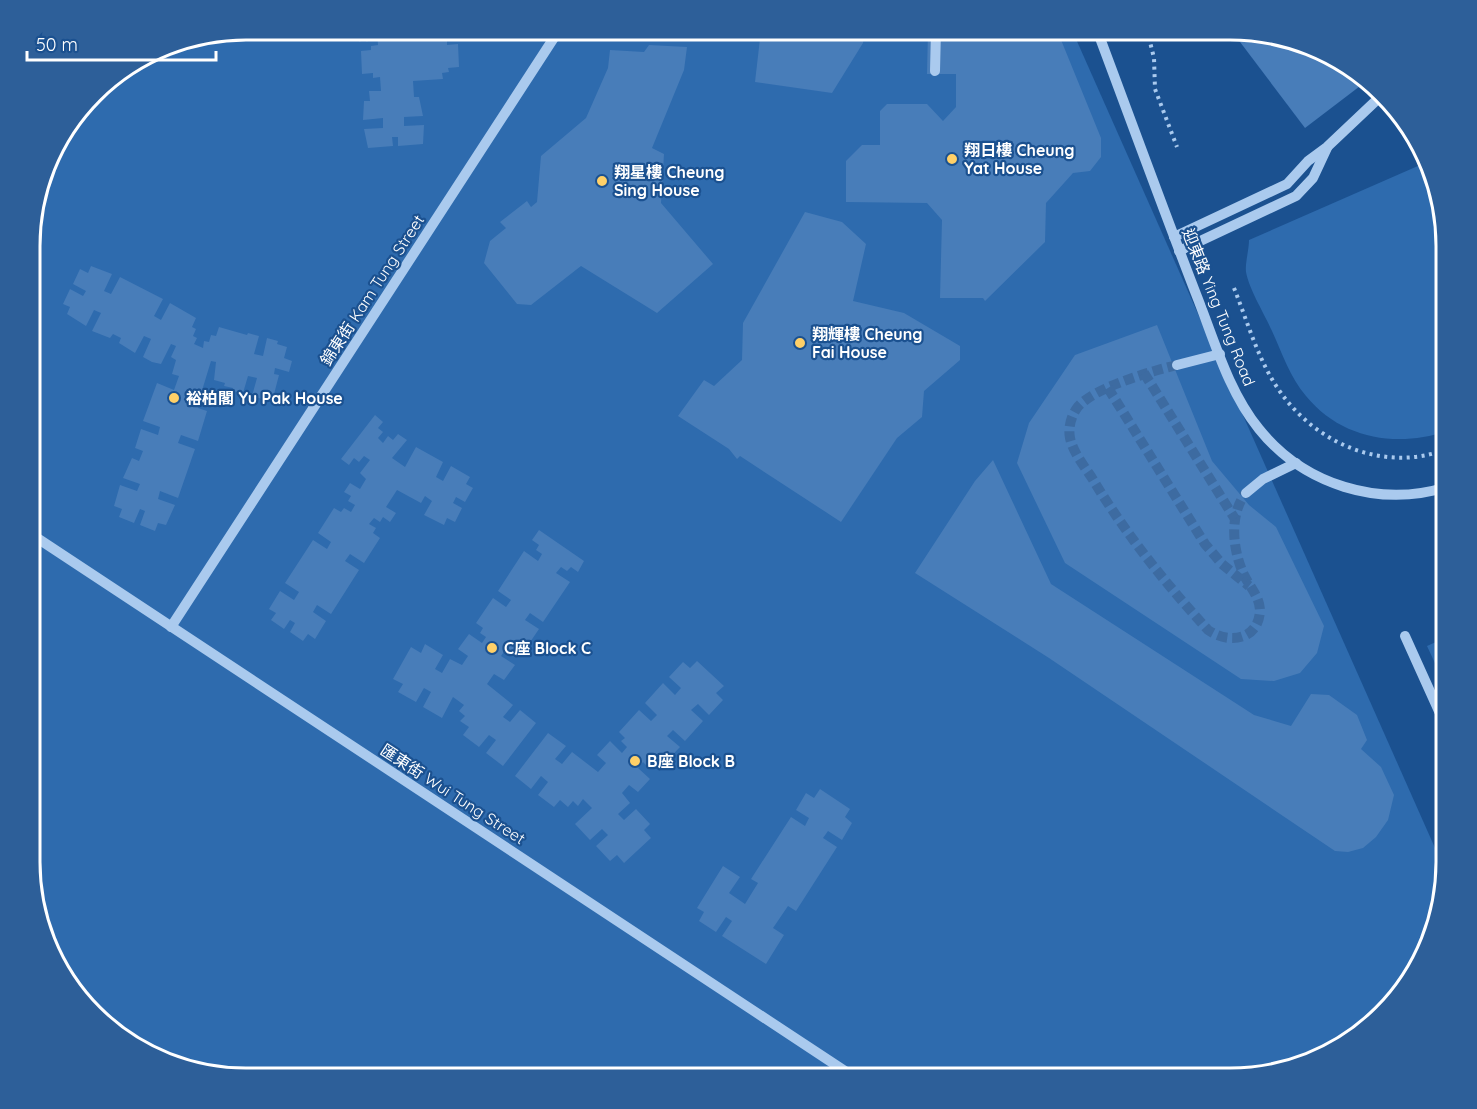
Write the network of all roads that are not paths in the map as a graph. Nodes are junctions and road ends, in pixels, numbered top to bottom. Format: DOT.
graph roads {
  1 [pos="552,41"];
  2 [pos="936,41"];
  3 [pos="1101,41"];
  4 [pos="935,71"];
  5 [pos="1376,101"];
  6 [pos="1327,147"];
  7 [pos="1174,237"];
  8 [pos="1179,251"];
  9 [pos="1220,354"];
  10 [pos="1177,365"];
  11 [pos="1296,463"];
  12 [pos="1436,489"];
  13 [pos="1246,493"];
  14 [pos="40,540"];
  15 [pos="171,627"];
  16 [pos="1405,636"];
  17 [pos="1436,705"];
  18 [pos="841,1068"];
  1 -- 15 [label="street, 錦東街 Kam Tung Street"];
  2 -- 4 [label="street"];
  3 -- 7 [label="street, 迎東路 Ying Tung Road"];
  5 -- 6 [label="street"];
  6 -- 7 [label="street"];
  6 -- 8 [label="street"];
  7 -- 8 [label="street, 迎東路 Ying Tung Road"];
  8 -- 9 [label="street, 迎東路 Ying Tung Road"];
  9 -- 10 [label="street"];
  9 -- 11 [label="street, 迎東路 Ying Tung Road"];
  11 -- 12 [label="street, 迎東路 Ying Tung Road"];
  11 -- 13 [label="street"];
  14 -- 15 [label="street, 匯東街 Wui Tung Street"];
  15 -- 18 [label="street, 匯東街 Wui Tung Street"];
  16 -- 17 [label="street"];
}
